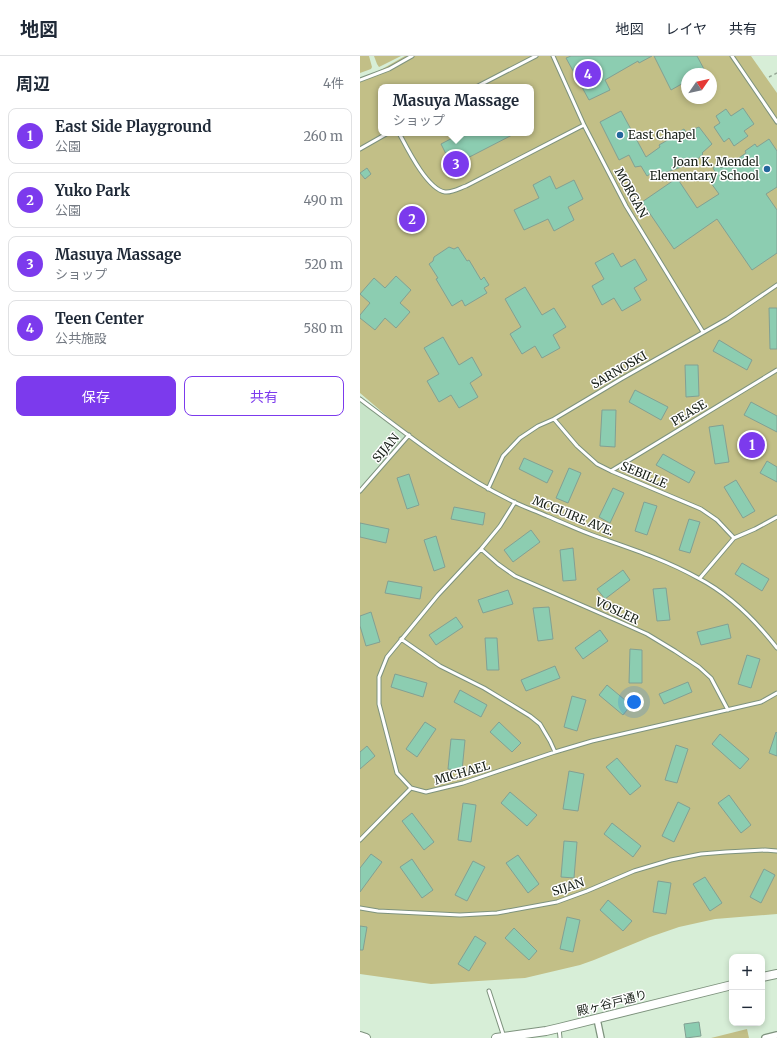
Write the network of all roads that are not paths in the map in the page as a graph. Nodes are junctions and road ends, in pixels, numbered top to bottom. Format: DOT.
graph roads {
  1 [pos="412,56"];
  2 [pos="536,56"];
  3 [pos="553,56"];
  4 [pos="732,56"];
  5 [pos="360,80"];
  6 [pos="482,84"];
  7 [pos="777,122"];
  8 [pos="584,125"];
  9 [pos="383,136"];
  10 [pos="401,136"];
  11 [pos="360,149"];
  12 [pos="777,284"];
  13 [pos="703,332"];
  14 [pos="777,370"];
  15 [pos="360,400"];
  16 [pos="554,419"];
  17 [pos="409,435"];
  18 [pos="611,471"];
  19 [pos="488,488"];
  20 [pos="360,491"];
  21 [pos="515,502"];
  22 [pos="777,517"];
  23 [pos="734,538"];
  24 [pos="481,549"];
  25 [pos="700,578"];
  26 [pos="401,639"];
  27 [pos="777,648"];
  28 [pos="777,693"];
  29 [pos="728,710"];
  30 [pos="555,752"];
  31 [pos="411,788"];
  32 [pos="360,840"];
  33 [pos="777,851"];
  34 [pos="360,908"];
  35 [pos="777,974"];
  36 [pos="765,976"];
  37 [pos="729,986"];
  38 [pos="489,990"];
  39 [pos="596,1019"];
  40 [pos="559,1028"];
  41 [pos="777,1035"];
  42 [pos="360,1036"];
  43 [pos="500,1037"];
  44 [pos="366,1038"];
  45 [pos="560,1038"];
  46 [pos="601,1038"];
  47 [pos="765,1038"];
  1 -- 5 [label="lane"];
  2 -- 6 [label="lane"];
  3 -- 8 [label="lane, MORGAN"];
  4 -- 7 [label="lane"];
  8 -- 10 [label="lane"];
  8 -- 13 [label="lane, MORGAN"];
  9 -- 11 [label="lane"];
  12 -- 13 [label="lane, SARNOSKI"];
  13 -- 16 [label="lane, SARNOSKI"];
  14 -- 18 [label="lane, PEASE"];
  15 -- 17 [label="lane, MCGUIRE AVE."];
  16 -- 18 [label="lane, SEBILLE"];
  16 -- 19 [label="lane, SARNOSKI"];
  17 -- 19 [label="lane, MCGUIRE AVE."];
  17 -- 20 [label="lane, SIJAN"];
  18 -- 23 [label="lane, SEBILLE"];
  19 -- 21 [label="lane, MCGUIRE AVE."];
  21 -- 24 [label="lane"];
  21 -- 25 [label="lane, MCGUIRE AVE."];
  22 -- 23 [label="lane"];
  23 -- 25 [label="lane"];
  24 -- 26 [label="lane"];
  24 -- 29 [label="lane, VOSLER"];
  25 -- 27 [label="lane, MCGUIRE AVE."];
  26 -- 30 [label="lane"];
  26 -- 31 [label="lane"];
  28 -- 29 [label="lane, MICHAEL"];
  29 -- 30 [label="lane, MICHAEL"];
  30 -- 31 [label="lane, MICHAEL"];
  31 -- 32 [label="lane"];
  33 -- 34 [label="lane, SIJAN"];
  35 -- 36 [label="street"];
  37 -- 39 [label="street, 殿ヶ谷戸通り"];
  38 -- 43 [label="lane"];
  39 -- 40 [label="street, 殿ヶ谷戸通り"];
  39 -- 46 [label="street"];
  40 -- 43 [label="street, 殿ヶ谷戸通り"];
  40 -- 45 [label="lane"];
  41 -- 47 [label="street"];
  42 -- 44 [label="street"];
}
